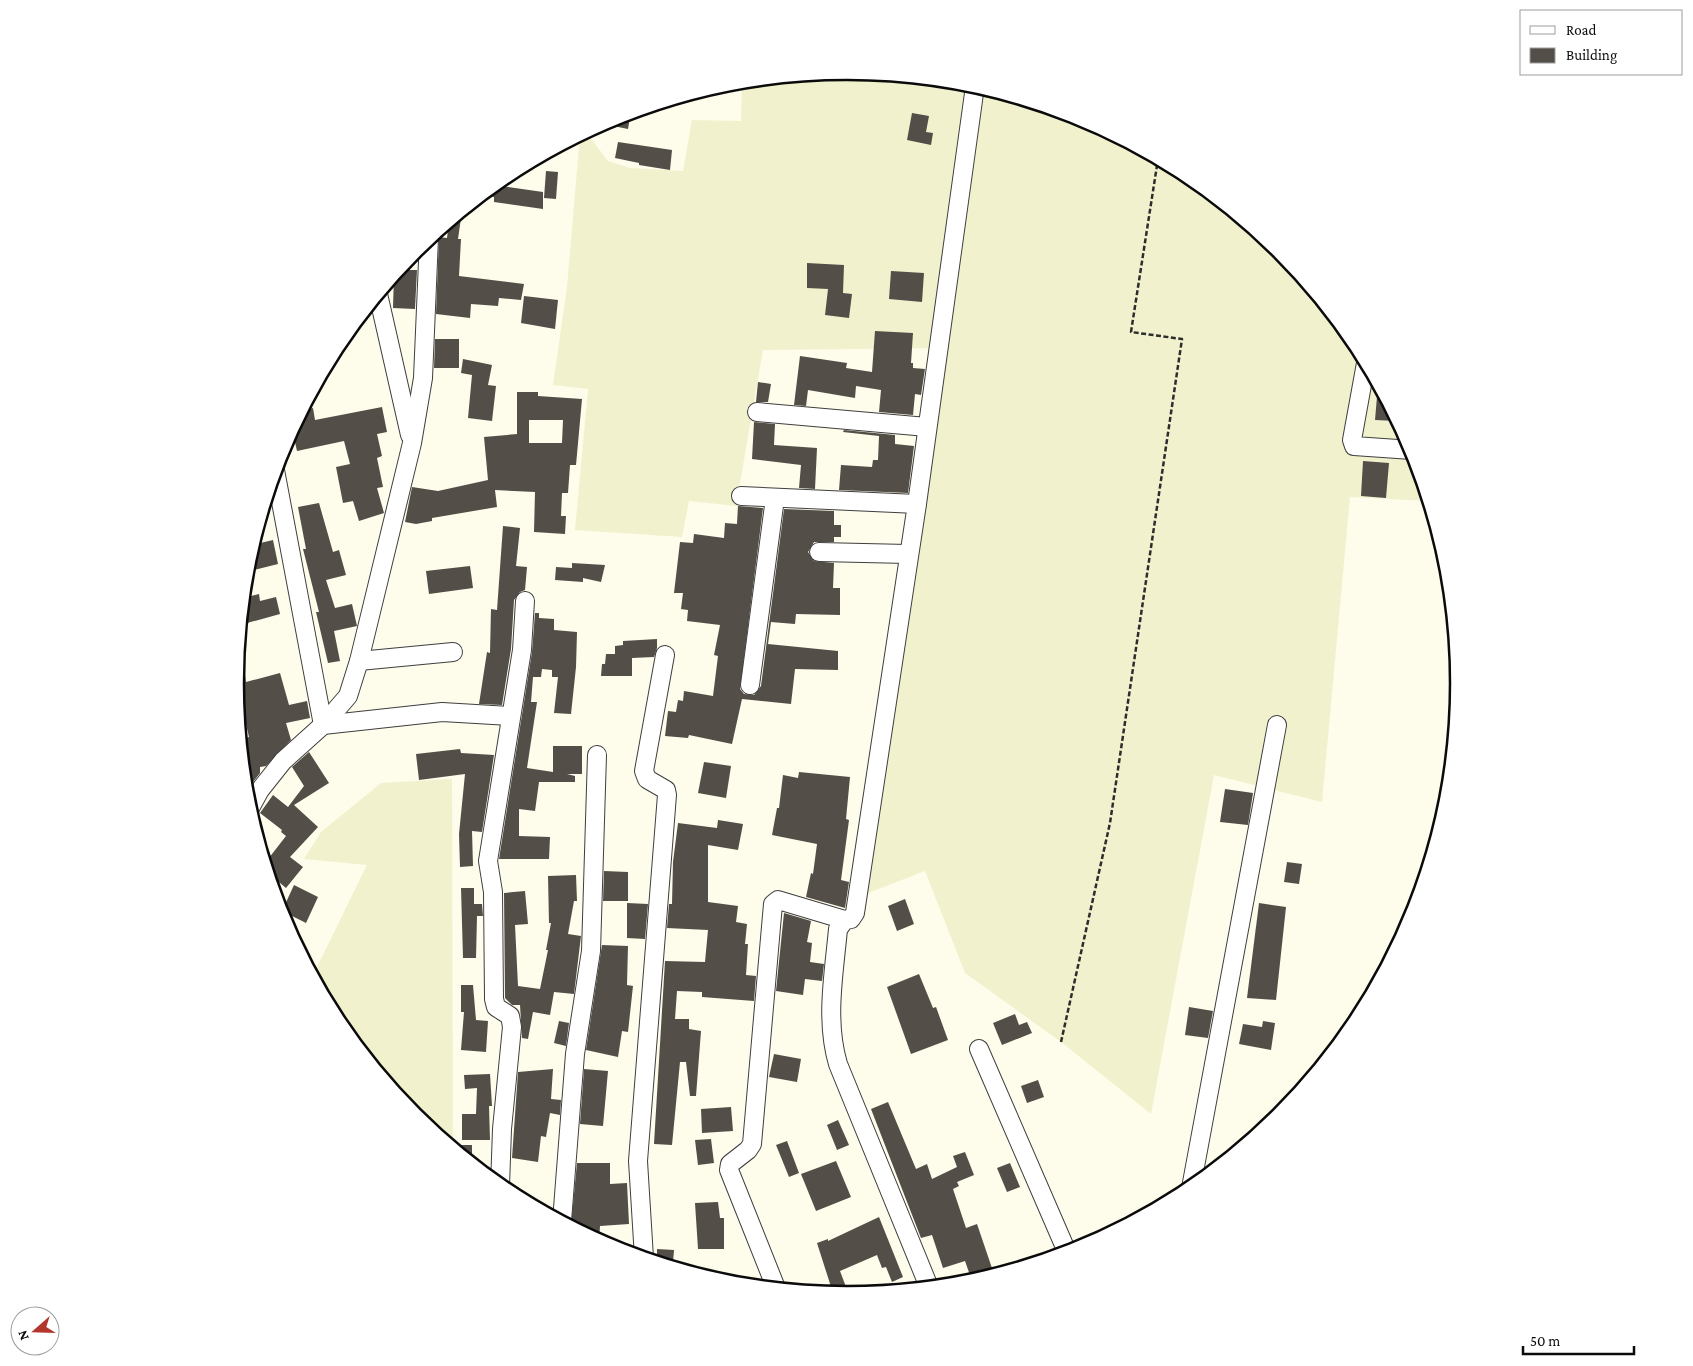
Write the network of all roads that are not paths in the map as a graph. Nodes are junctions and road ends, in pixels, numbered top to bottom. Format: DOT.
graph roads {
  1 [pos="974,94"];
  2 [pos="429,249"];
  3 [pos="380,301"];
  4 [pos="1364,374"];
  5 [pos="757,412"];
  6 [pos="927,428"];
  7 [pos="412,443"];
  8 [pos="1403,449"];
  9 [pos="278,484"];
  10 [pos="741,496"];
  11 [pos="775,498"];
  12 [pos="917,504"];
  13 [pos="819,552"];
  14 [pos="908,554"];
  15 [pos="525,601"];
  16 [pos="453,652"];
  17 [pos="665,655"];
  18 [pos="359,662"];
  19 [pos="750,684"];
  20 [pos="510,716"];
  21 [pos="323,725"];
  22 [pos="1277,725"];
  23 [pos="597,755"];
  24 [pos="255,800"];
  25 [pos="845,920"];
  26 [pos="979,1049"];
  27 [pos="500,1176"];
  28 [pos="1193,1176"];
  29 [pos="563,1215"];
  30 [pos="1064,1245"];
  31 [pos="644,1250"];
  32 [pos="926,1281"];
  33 [pos="773,1282"];
  1 -- 6 [label="street"];
  2 -- 7 [label="street"];
  3 -- 7 [label="street"];
  4 -- 8 [label="street"];
  5 -- 6 [label="street"];
  6 -- 12 [label="street"];
  7 -- 18 [label="street"];
  9 -- 21 [label="street"];
  10 -- 11 [label="street"];
  11 -- 12 [label="street"];
  11 -- 19 [label="street"];
  12 -- 14 [label="street"];
  13 -- 14 [label="street"];
  14 -- 25 [label="street"];
  15 -- 20 [label="street"];
  16 -- 18 [label="street"];
  17 -- 31 [label="street"];
  18 -- 21 [label="street"];
  20 -- 21 [label="street"];
  20 -- 27 [label="street"];
  21 -- 24 [label="street"];
  22 -- 28 [label="street"];
  23 -- 29 [label="street"];
  25 -- 32 [label="street"];
  25 -- 33 [label="street"];
  26 -- 30 [label="street"];
}
